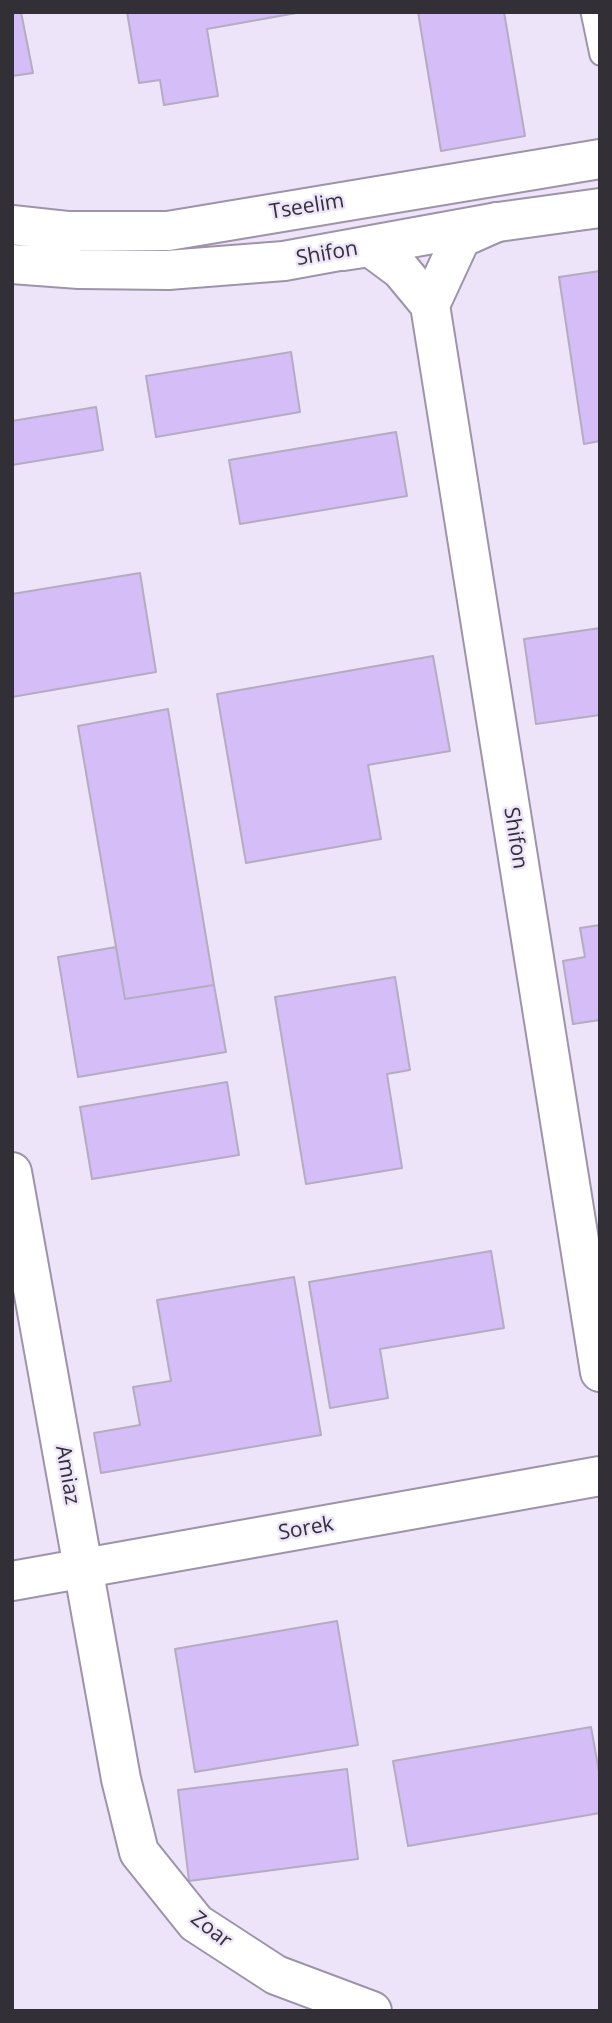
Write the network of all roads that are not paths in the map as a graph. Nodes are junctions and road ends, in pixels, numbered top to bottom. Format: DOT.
graph roads {
  1 [pos="590,12"];
  2 [pos="600,55"];
  3 [pos="600,159"];
  4 [pos="600,208"];
  5 [pos="498,222"];
  6 [pos="12,225"];
  7 [pos="284,261"];
  8 [pos="12,264"];
  9 [pos="430,305"];
  10 [pos="12,1172"];
  11 [pos="600,1372"];
  12 [pos="600,1476"];
  13 [pos="83,1569"];
  14 [pos="12,1581"];
  15 [pos="121,1779"];
  16 [pos="372,2011"];
  1 -- 2 [label="lane"];
  3 -- 6 [label="street, Tseelim"];
  4 -- 5 [label="street"];
  5 -- 7 [label="street"];
  5 -- 9 [label="street"];
  7 -- 8 [label="street"];
  7 -- 9 [label="street, Shifon"];
  9 -- 11 [label="street, Shifon"];
  10 -- 13 [label="street, Amiaz"];
  12 -- 13 [label="street, Sorek"];
  13 -- 14 [label="street, Sorek"];
  13 -- 15 [label="street, Amiaz"];
  15 -- 16 [label="street, Zoar"];
}
